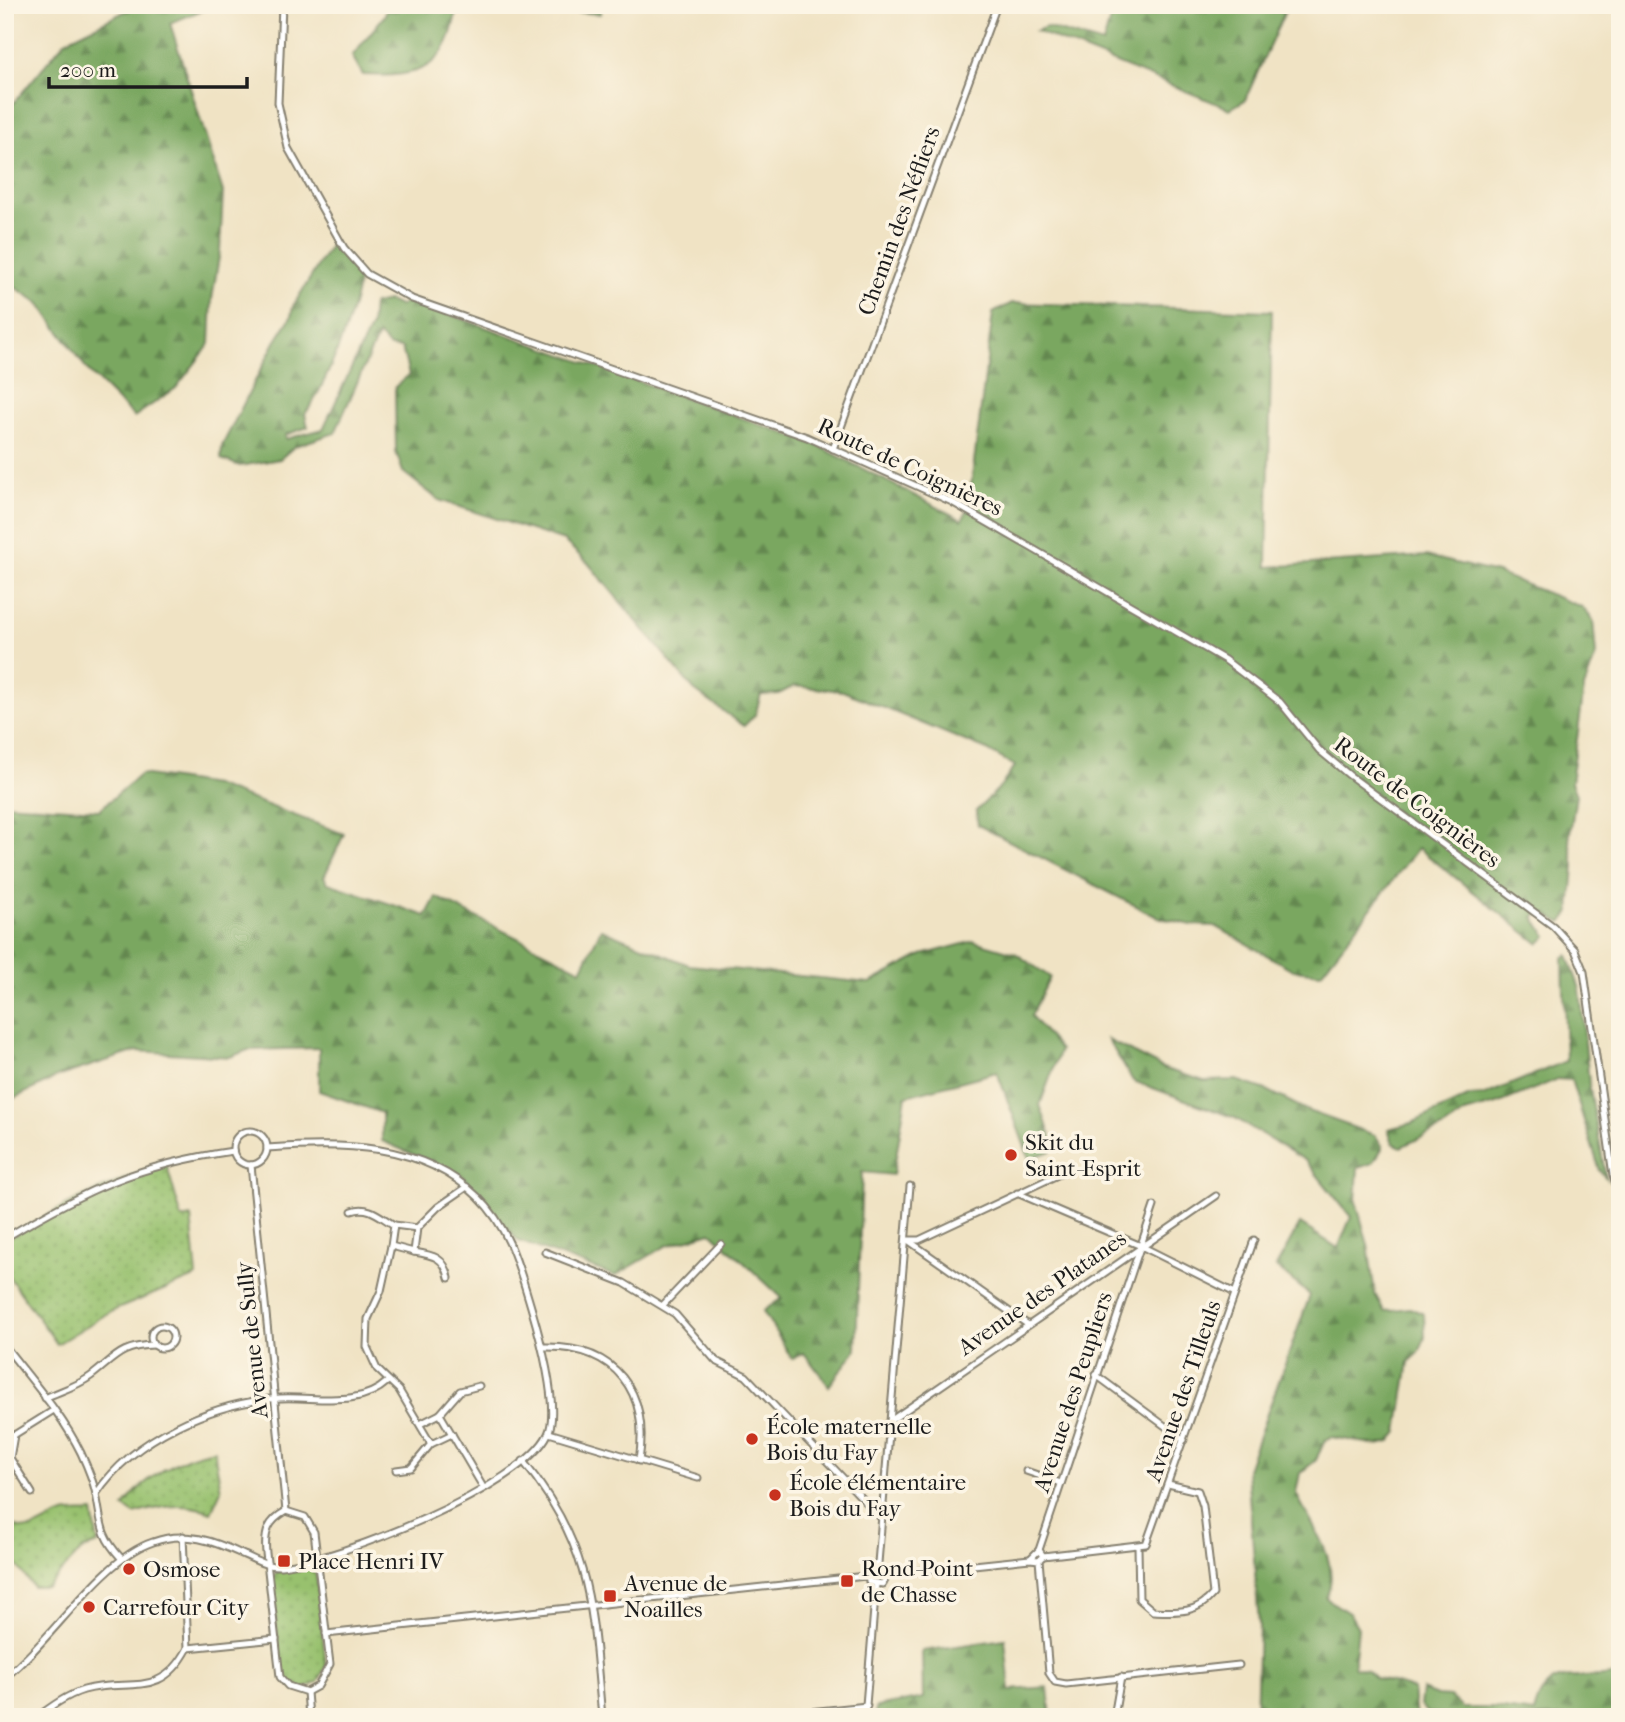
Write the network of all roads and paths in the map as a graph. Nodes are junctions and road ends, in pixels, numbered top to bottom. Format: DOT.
graph roads {
  1 [pos="282,5"];
  2 [pos="997,5"];
  3 [pos="833,449"];
  4 [pos="267,1148"];
  5 [pos="233,1151"];
  6 [pos="251,1166"];
  7 [pos="1063,1172"];
  8 [pos="910,1186"];
  9 [pos="467,1187"];
  10 [pos="1017,1193"];
  11 [pos="1216,1196"];
  12 [pos="1620,1196"];
  13 [pos="1154,1206"];
  14 [pos="352,1211"];
  15 [pos="394,1225"];
  16 [pos="417,1228"];
  17 [pos="5,1238"];
  18 [pos="906,1240"];
  19 [pos="1254,1240"];
  20 [pos="721,1244"];
  21 [pos="1141,1246"];
  22 [pos="391,1247"];
  23 [pos="414,1252"];
  24 [pos="545,1252"];
  25 [pos="449,1278"];
  26 [pos="1236,1293"];
  27 [pos="663,1306"];
  28 [pos="1027,1324"];
  29 [pos="154,1345"];
  30 [pos="5,1346"];
  31 [pos="543,1346"];
  32 [pos="1096,1376"];
  33 [pos="387,1382"];
  34 [pos="479,1386"];
  35 [pos="45,1398"];
  36 [pos="276,1399"];
  37 [pos="54,1410"];
  38 [pos="440,1413"];
  39 [pos="890,1421"];
  40 [pos="420,1424"];
  41 [pos="452,1433"];
  42 [pos="549,1433"];
  43 [pos="5,1434"];
  44 [pos="14,1436"];
  45 [pos="1184,1440"];
  46 [pos="431,1444"];
  47 [pos="8,1457"];
  48 [pos="523,1461"];
  49 [pos="639,1461"];
  50 [pos="396,1470"];
  51 [pos="1026,1471"];
  52 [pos="698,1478"];
  53 [pos="1061,1483"];
  54 [pos="1168,1485"];
  55 [pos="483,1488"];
  56 [pos="32,1493"];
  57 [pos="96,1494"];
  58 [pos="286,1511"];
  59 [pos="881,1518"];
  60 [pos="183,1536"];
  61 [pos="1138,1547"];
  62 [pos="1040,1556"];
  63 [pos="121,1558"];
  64 [pos="1030,1559"];
  65 [pos="318,1560"];
  66 [pos="878,1563"];
  67 [pos="268,1566"];
  68 [pos="888,1574"];
  69 [pos="866,1576"];
  70 [pos="876,1585"];
  71 [pos="592,1606"];
  72 [pos="326,1634"];
  73 [pos="276,1639"];
  74 [pos="188,1647"];
  75 [pos="1239,1665"];
  76 [pos="5,1677"];
  77 [pos="1121,1677"];
  78 [pos="307,1692"];
  79 [pos="867,1706"];
  80 [pos="37,1717"];
  81 [pos="309,1717"];
  82 [pos="602,1717"];
  83 [pos="761,1717"];
  84 [pos="865,1717"];
  85 [pos="1115,1717"];
  1 -- 3 [label="street, Route de Coignières"];
  2 -- 3 [label="street, Chemin des Néfliers"];
  3 -- 12 [label="street, Route de Coignières"];
  4 -- 5 [label="street"];
  4 -- 6 [label="street"];
  4 -- 9 [label="street"];
  5 -- 6 [label="street"];
  5 -- 17 [label="street"];
  6 -- 36 [label="street, Avenue de Sully"];
  7 -- 10 [label="street"];
  8 -- 18 [label="street"];
  9 -- 16 [label="street"];
  9 -- 31 [label="street"];
  10 -- 18 [label="street"];
  10 -- 21 [label="street"];
  11 -- 21 [label="street, Avenue des Platanes"];
  13 -- 21 [label="street, Avenue des Peupliers"];
  14 -- 15 [label="street"];
  15 -- 16 [label="street"];
  15 -- 22 [label="street"];
  16 -- 23 [label="street"];
  18 -- 28 [label="street"];
  18 -- 39 [label="street"];
  19 -- 26 [label="street, Avenue des Tilleuls"];
  20 -- 27 [label="street"];
  21 -- 26 [label="street"];
  21 -- 28 [label="street, Avenue des Platanes"];
  21 -- 32 [label="street, Avenue des Peupliers"];
  22 -- 23 [label="street"];
  22 -- 33 [label="street"];
  23 -- 25 [label="street"];
  24 -- 27 [label="street"];
  26 -- 45 [label="street, Avenue des Tilleuls"];
  27 -- 59 [label="street"];
  28 -- 39 [label="street, Avenue des Platanes"];
  29 -- 29 [label="street"];
  29 -- 35 [label="street"];
  30 -- 35 [label="street"];
  31 -- 42 [label="street"];
  31 -- 49 [label="street"];
  32 -- 45 [label="street"];
  32 -- 53 [label="street, Avenue des Peupliers"];
  33 -- 36 [label="street"];
  33 -- 40 [label="street"];
  34 -- 38 [label="street"];
  35 -- 37 [label="street"];
  36 -- 57 [label="street"];
  36 -- 58 [label="street, Avenue de Sully"];
  37 -- 44 [label="street"];
  37 -- 57 [label="street"];
  38 -- 40 [label="street"];
  38 -- 41 [label="street"];
  39 -- 59 [label="street"];
  40 -- 46 [label="street"];
  41 -- 46 [label="street"];
  41 -- 55 [label="street"];
  42 -- 48 [label="street"];
  42 -- 49 [label="street"];
  43 -- 44 [label="street"];
  44 -- 47 [label="street"];
  45 -- 54 [label="street, Avenue des Tilleuls"];
  46 -- 50 [label="street"];
  47 -- 56 [label="street"];
  48 -- 55 [label="street"];
  48 -- 71 [label="street"];
  49 -- 52 [label="street"];
  51 -- 53 [label="street"];
  53 -- 62 [label="street, Avenue des Peupliers"];
  54 -- 61 [label="street, Avenue des Tilleuls"];
  54 -- 61 [label="street"];
  55 -- 65 [label="street"];
  57 -- 63 [label="street"];
  58 -- 65 [label="street"];
  58 -- 67 [label="street"];
  59 -- 66 [label="street"];
  60 -- 63 [label="street"];
  60 -- 67 [label="street"];
  60 -- 74 [label="street"];
  61 -- 62 [label="street"];
  62 -- 64 [label="street"];
  62 -- 64 [label="street"];
  62 -- 77 [label="street"];
  63 -- 76 [label="street"];
  64 -- 68 [label="street"];
  65 -- 67 [label="street"];
  65 -- 72 [label="street"];
  66 -- 68 [label="street"];
  66 -- 69 [label="street"];
  67 -- 73 [label="street"];
  68 -- 70 [label="street"];
  69 -- 70 [label="street"];
  69 -- 71 [label="street"];
  70 -- 79 [label="street"];
  71 -- 72 [label="street"];
  71 -- 82 [label="street"];
  72 -- 78 [label="street"];
  73 -- 74 [label="street"];
  73 -- 78 [label="street"];
  74 -- 80 [label="street"];
  75 -- 77 [label="street"];
  77 -- 85 [label="street"];
  78 -- 81 [label="street"];
  79 -- 83 [label="street"];
  79 -- 84 [label="street"];
}
